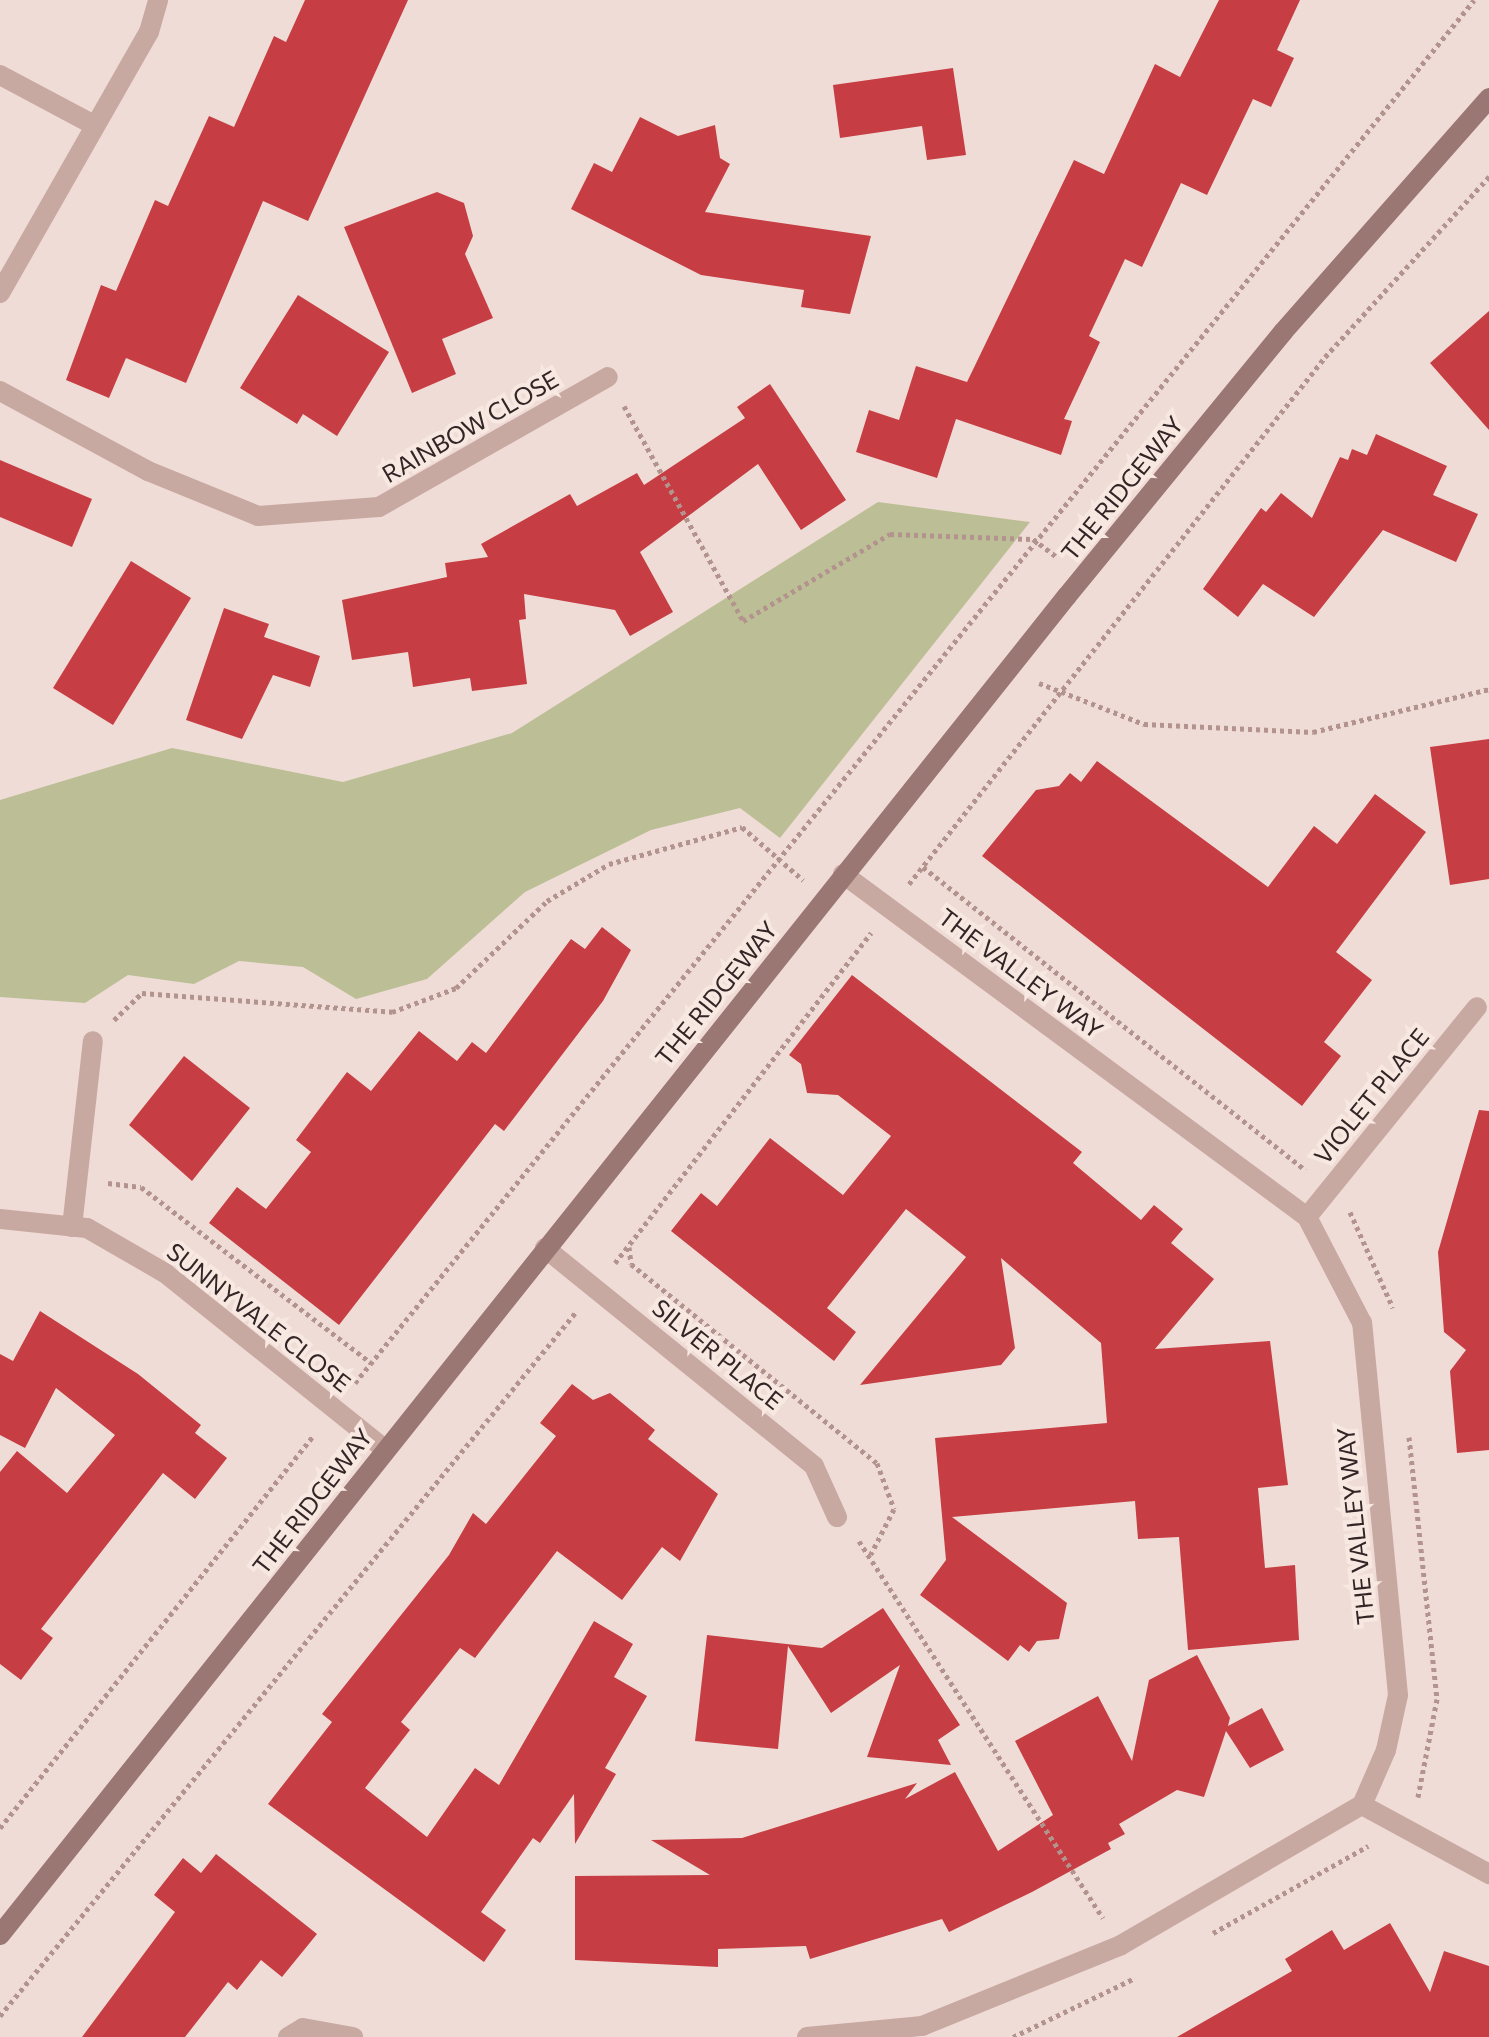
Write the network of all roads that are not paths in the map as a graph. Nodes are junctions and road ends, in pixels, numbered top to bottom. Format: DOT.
graph roads {
  1 [pos="158,0"];
  2 [pos="0,75"];
  3 [pos="1489,98"];
  4 [pos="92,124"];
  5 [pos="0,293"];
  6 [pos="608,377"];
  7 [pos="0,391"];
  8 [pos="843,874"];
  9 [pos="1477,1007"];
  10 [pos="93,1041"];
  11 [pos="1307,1217"];
  12 [pos="0,1219"];
  13 [pos="72,1227"];
  14 [pos="545,1248"];
  15 [pos="386,1450"];
  16 [pos="837,1517"];
  17 [pos="1362,1805"];
  18 [pos="1489,1874"];
  19 [pos="0,1935"];
  20 [pos="288,2037"];
  21 [pos="353,2037"];
  22 [pos="807,2037"];
  1 -- 4 [label="street"];
  2 -- 4 [label="street"];
  3 -- 8 [label="street, THE RIDGEWAY"];
  4 -- 5 [label="street"];
  6 -- 7 [label="street, RAINBOW CLOSE"];
  8 -- 11 [label="street, THE VALLEY WAY"];
  8 -- 14 [label="street, THE RIDGEWAY"];
  9 -- 11 [label="street, VIOLET PLACE"];
  10 -- 13 [label="street"];
  11 -- 17 [label="street, THE VALLEY WAY"];
  12 -- 13 [label="street, SUNNYVALE CLOSE"];
  13 -- 15 [label="street, SUNNYVALE CLOSE"];
  14 -- 15 [label="street, THE RIDGEWAY"];
  14 -- 16 [label="street, SILVER PLACE"];
  15 -- 19 [label="street, THE RIDGEWAY"];
  17 -- 18 [label="street"];
  17 -- 22 [label="street"];
  20 -- 21 [label="street"];
}
